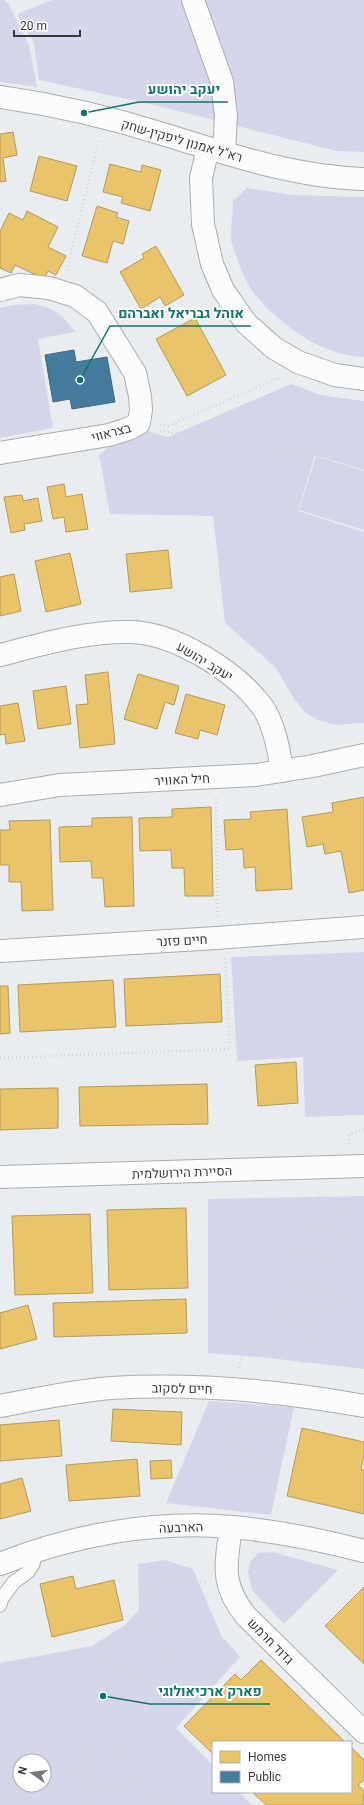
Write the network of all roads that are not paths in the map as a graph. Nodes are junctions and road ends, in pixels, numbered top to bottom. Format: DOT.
graph roads {
  1 [pos="193,0"];
  2 [pos="0,97"];
  3 [pos="216,150"];
  4 [pos="364,179"];
  5 [pos="0,290"];
  6 [pos="364,379"];
  7 [pos="0,453"];
  8 [pos="0,655"];
  9 [pos="364,755"];
  10 [pos="282,771"];
  11 [pos="0,795"];
  12 [pos="364,927"];
  13 [pos="0,951"];
  14 [pos="364,1166"];
  15 [pos="0,1177"];
  16 [pos="0,1406"];
  17 [pos="364,1406"];
  18 [pos="231,1526"];
  19 [pos="36,1551"];
  20 [pos="364,1551"];
  21 [pos="0,1564"];
  22 [pos="0,1605"];
  23 [pos="364,1732"];
  1 -- 3 [label="street"];
  2 -- 3 [label="street, רא\"ל אמנון ליפקין-שחק"];
  3 -- 4 [label="street, רא\"ל אמנון ליפקין-שחק"];
  3 -- 6 [label="street"];
  5 -- 7 [label="street, בצראווי"];
  8 -- 10 [label="street, יעקב יהושע"];
  9 -- 10 [label="street, חיל האוויר"];
  10 -- 11 [label="street, חיל האוויר"];
  12 -- 13 [label="street, חיים פזנר"];
  14 -- 15 [label="street, הסיירת הירושלמית"];
  16 -- 17 [label="street, חיים לסקוב"];
  18 -- 19 [label="street, הארבעה"];
  18 -- 20 [label="street, הארבעה"];
  18 -- 23 [label="street, גדוד חרמש"];
  19 -- 21 [label="street, הארבעה"];
  19 -- 22 [label="lane"];
}
